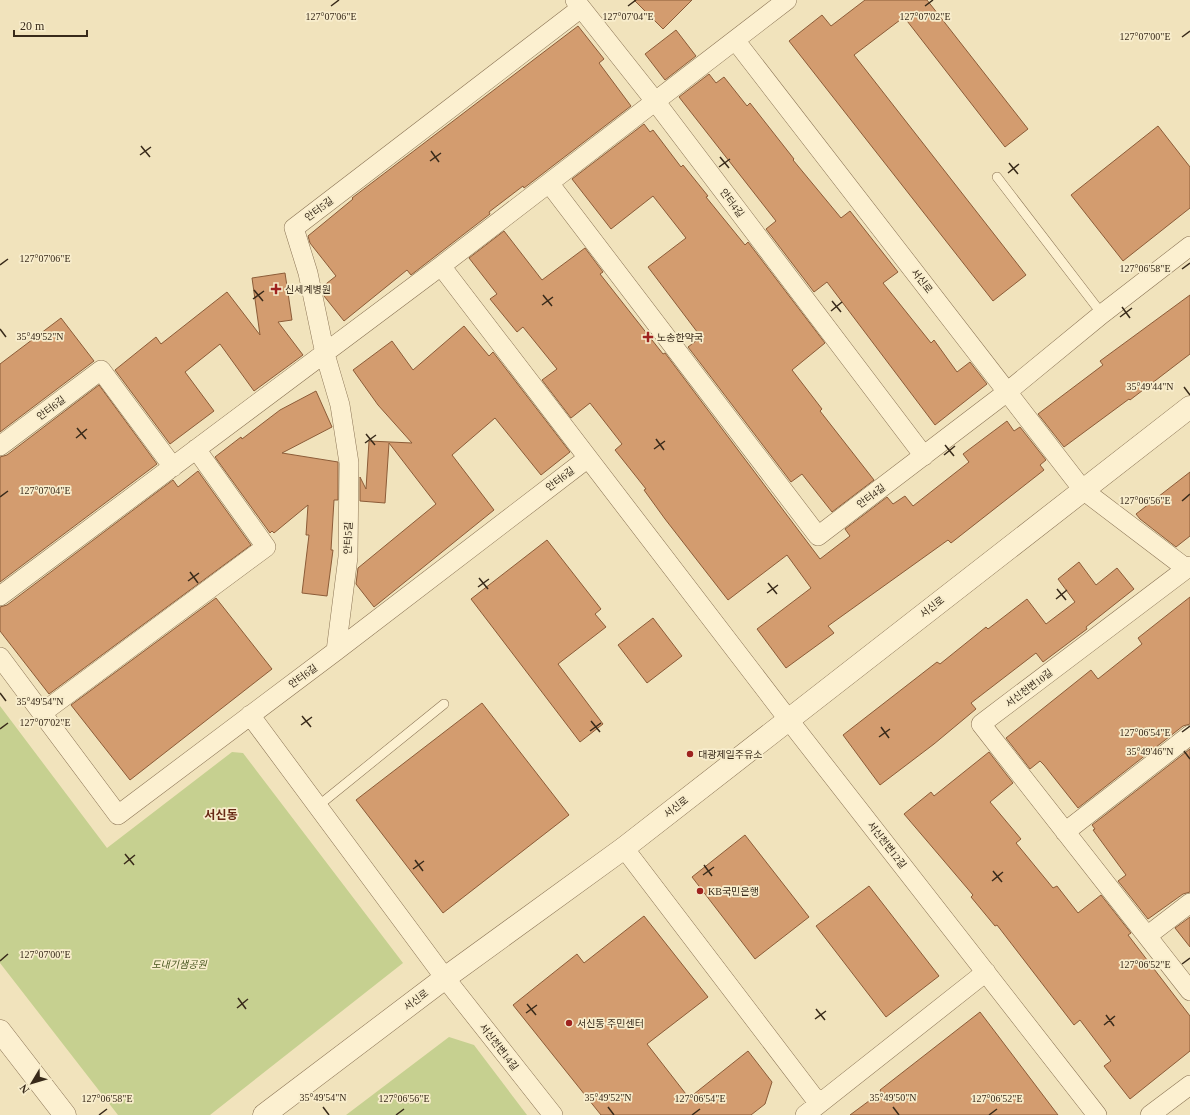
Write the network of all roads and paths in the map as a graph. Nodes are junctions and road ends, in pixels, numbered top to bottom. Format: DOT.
graph roads {
  1 [pos="787,0"];
  2 [pos="578,4"];
  3 [pos="735,40"];
  4 [pos="655,101"];
  5 [pos="447,110"];
  6 [pos="997,177"];
  7 [pos="549,183"];
  8 [pos="1190,246"];
  9 [pos="441,266"];
  10 [pos="1102,314"];
  11 [pos="325,354"];
  12 [pos="1007,392"];
  13 [pos="1190,407"];
  14 [pos="0,446"];
  15 [pos="196,449"];
  16 [pos="924,456"];
  17 [pos="588,458"];
  18 [pos="173,467"];
  19 [pos="1083,490"];
  20 [pos="1188,567"];
  21 [pos="0,596"];
  22 [pos="336,652"];
  23 [pos="0,658"];
  24 [pos="444,704"];
  25 [pos="42,713"];
  26 [pos="250,715"];
  27 [pos="788,719"];
  28 [pos="1190,735"];
  29 [pos="318,806"];
  30 [pos="1065,832"];
  31 [pos="624,848"];
  32 [pos="1190,903"];
  33 [pos="1147,936"];
  34 [pos="986,972"];
  35 [pos="445,978"];
  36 [pos="1190,991"];
  37 [pos="0,1031"];
  38 [pos="1190,1085"];
  39 [pos="812,1109"];
  40 [pos="65,1115"];
  41 [pos="264,1115"];
  42 [pos="552,1115"];
  43 [pos="1097,1115"];
  44 [pos="1150,1115"];
  1 -- 3 [label="street"];
  2 -- 4 [label="street, 안터4길"];
  2 -- 5 [label="street, 안터4길"];
  3 -- 4 [label="street"];
  3 -- 12 [label="street, 서신로"];
  4 -- 7 [label="street"];
  4 -- 16 [label="street, 안터4길"];
  5 -- 11 [label="street, 안터5길"];
  6 -- 10 [label="lane"];
  7 -- 9 [label="street"];
  7 -- 16 [label="street, 안터4길"];
  8 -- 10 [label="street"];
  9 -- 11 [label="street"];
  9 -- 17 [label="street"];
  10 -- 12 [label="street"];
  11 -- 15 [label="street"];
  11 -- 22 [label="street, 안터5길"];
  12 -- 16 [label="street"];
  12 -- 19 [label="street, 서신로"];
  13 -- 19 [label="street, 서신로"];
  14 -- 18 [label="street, 안터6길"];
  15 -- 18 [label="street"];
  15 -- 25 [label="street"];
  17 -- 22 [label="street, 안터6길"];
  17 -- 27 [label="street"];
  18 -- 21 [label="street"];
  19 -- 20 [label="street"];
  19 -- 27 [label="street, 서신로"];
  20 -- 30 [label="street, 서신천변10길"];
  22 -- 26 [label="street, 안터6길"];
  23 -- 25 [label="street, 안터6길"];
  24 -- 29 [label="lane"];
  25 -- 26 [label="street, 안터6길"];
  26 -- 29 [label="street, 서신천변14길"];
  27 -- 31 [label="street, 서신로"];
  27 -- 34 [label="street, 서신천변12길"];
  28 -- 30 [label="street"];
  29 -- 35 [label="street, 서신천변14길"];
  30 -- 33 [label="street, 서신천변10길"];
  31 -- 35 [label="street, 서신로"];
  31 -- 39 [label="street"];
  32 -- 33 [label="street"];
  33 -- 36 [label="street, 서신천변10길"];
  34 -- 39 [label="street"];
  34 -- 43 [label="street, 서신천변12길"];
  35 -- 41 [label="street, 서신로"];
  35 -- 42 [label="street, 서신천변14길"];
  37 -- 40 [label="street"];
  38 -- 44 [label="street"];
}
